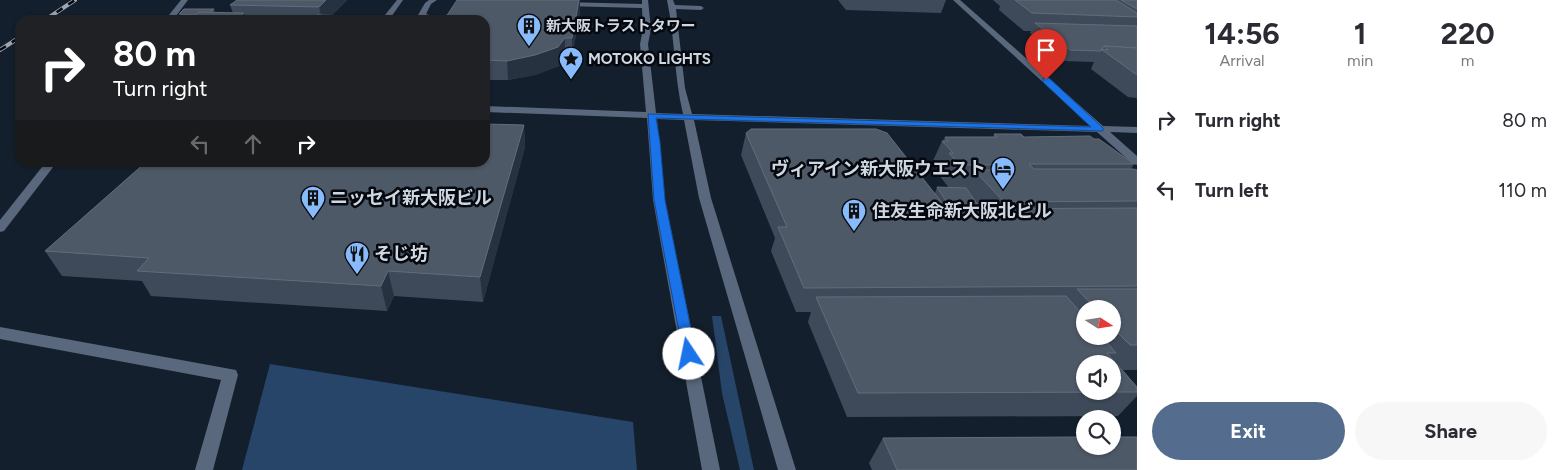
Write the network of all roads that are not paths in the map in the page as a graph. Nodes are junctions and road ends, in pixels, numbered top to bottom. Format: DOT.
graph roads {
  1 [pos="185,0"];
  2 [pos="400,0"];
  3 [pos="434,0"];
  4 [pos="698,0"];
  5 [pos="956,0"];
  6 [pos="672,2"];
  7 [pos="645,3"];
  8 [pos="559,4"];
  9 [pos="701,8"];
  10 [pos="173,15"];
  11 [pos="389,15"];
  12 [pos="422,15"];
  13 [pos="490,108"];
  14 [pos="651,116"];
  15 [pos="688,117"];
  16 [pos="1100,130"];
  17 [pos="1137,130"];
  18 [pos="1137,162"];
  19 [pos="48,167"];
  20 [pos="0,228"];
  21 [pos="0,333"];
  22 [pos="204,470"];
  23 [pos="711,470"];
  24 [pos="788,470"];
  1 -- 10 [label="street"];
  2 -- 11 [label="street"];
  3 -- 12 [label="street"];
  4 -- 6 [label="street"];
  5 -- 16 [label="street"];
  6 -- 9 [label="street"];
  6 -- 15 [label="street"];
  7 -- 8 [label="street"];
  7 -- 14 [label="street"];
  13 -- 14 [label="street"];
  14 -- 15 [label="street"];
  14 -- 23 [label="street"];
  15 -- 16 [label="street"];
  15 -- 24 [label="street"];
  16 -- 17 [label="street"];
  16 -- 18 [label="street"];
  19 -- 20 [label="street"];
  21 -- 22 [label="street"];
}
